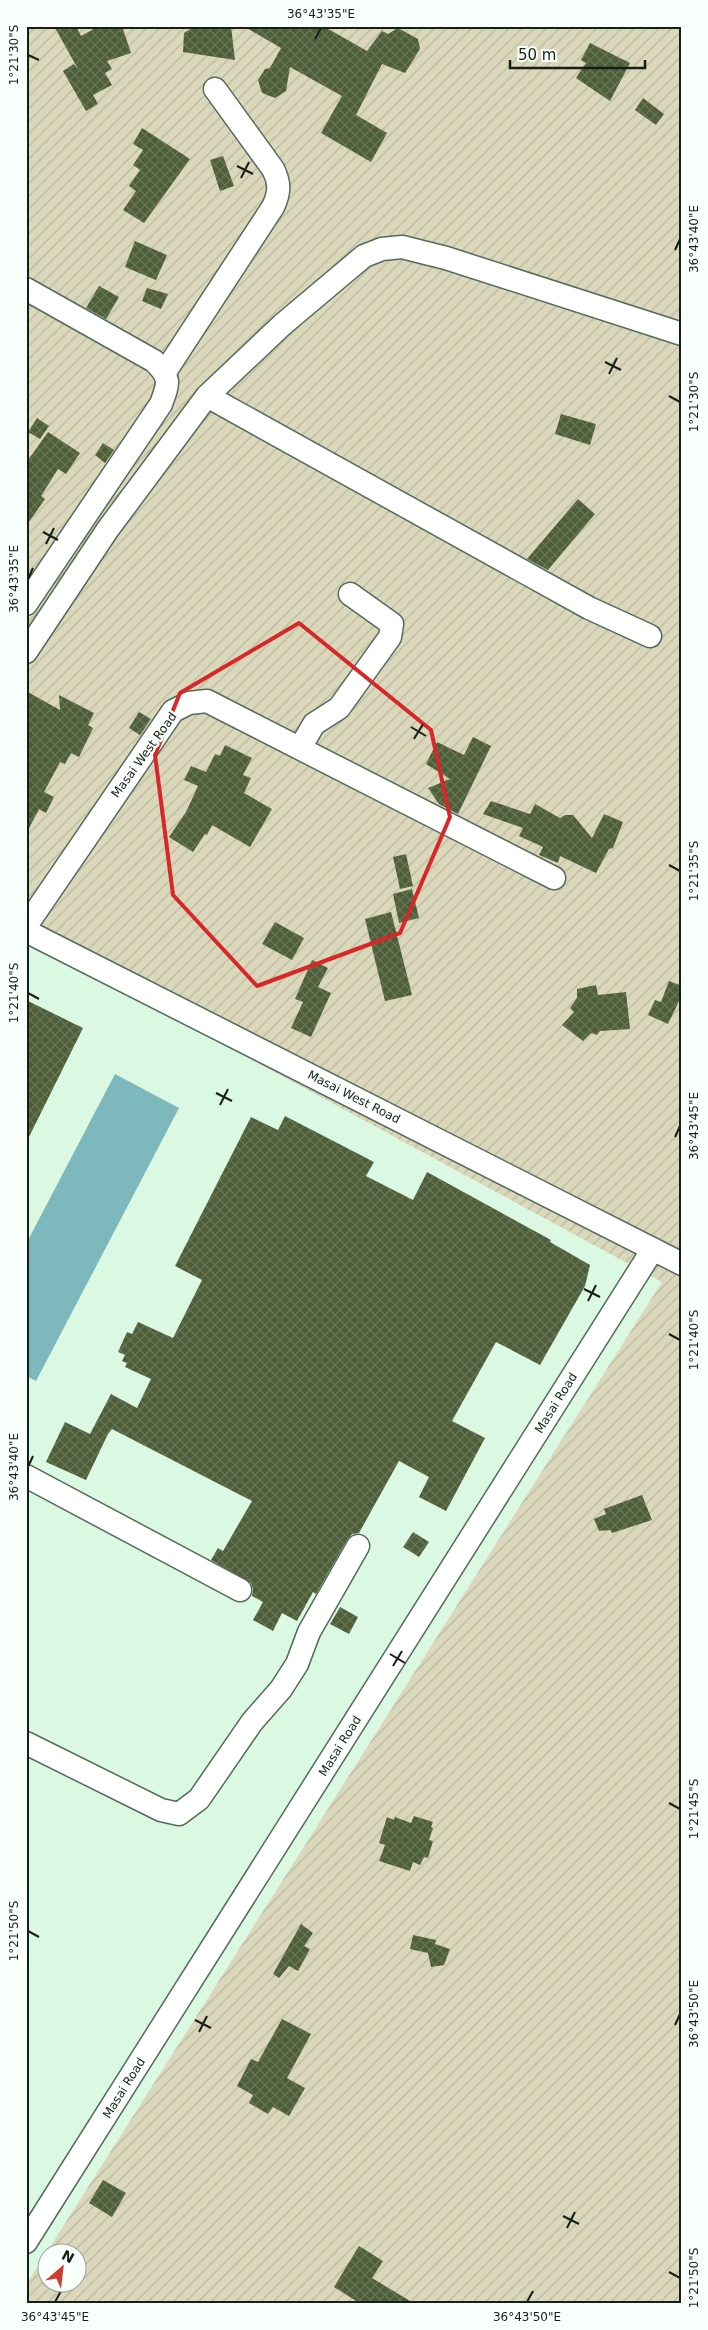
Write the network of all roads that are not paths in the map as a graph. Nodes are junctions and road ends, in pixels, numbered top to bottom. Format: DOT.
graph roads {
  1 [pos="215,90"];
  2 [pos="26,289"];
  3 [pos="682,334"];
  4 [pos="165,372"];
  5 [pos="207,396"];
  6 [pos="350,594"];
  7 [pos="26,604"];
  8 [pos="650,636"];
  9 [pos="26,652"];
  10 [pos="300,748"];
  11 [pos="554,878"];
  12 [pos="26,926"];
  13 [pos="26,931"];
  14 [pos="653,1249"];
  15 [pos="682,1264"];
  16 [pos="26,1476"];
  17 [pos="358,1546"];
  18 [pos="240,1590"];
  19 [pos="26,1744"];
  20 [pos="26,2242"];
  1 -- 4 [label="street"];
  2 -- 4 [label="street"];
  3 -- 5 [label="street"];
  4 -- 7 [label="street"];
  5 -- 8 [label="street"];
  5 -- 9 [label="street"];
  6 -- 10 [label="street"];
  10 -- 11 [label="street, Masai West Road"];
  10 -- 12 [label="street, Masai West Road"];
  13 -- 14 [label="street, Masai West Road"];
  14 -- 15 [label="street, Masai West Road"];
  14 -- 20 [label="street, Masai Road"];
  16 -- 18 [label="street"];
  17 -- 19 [label="street"];
}
